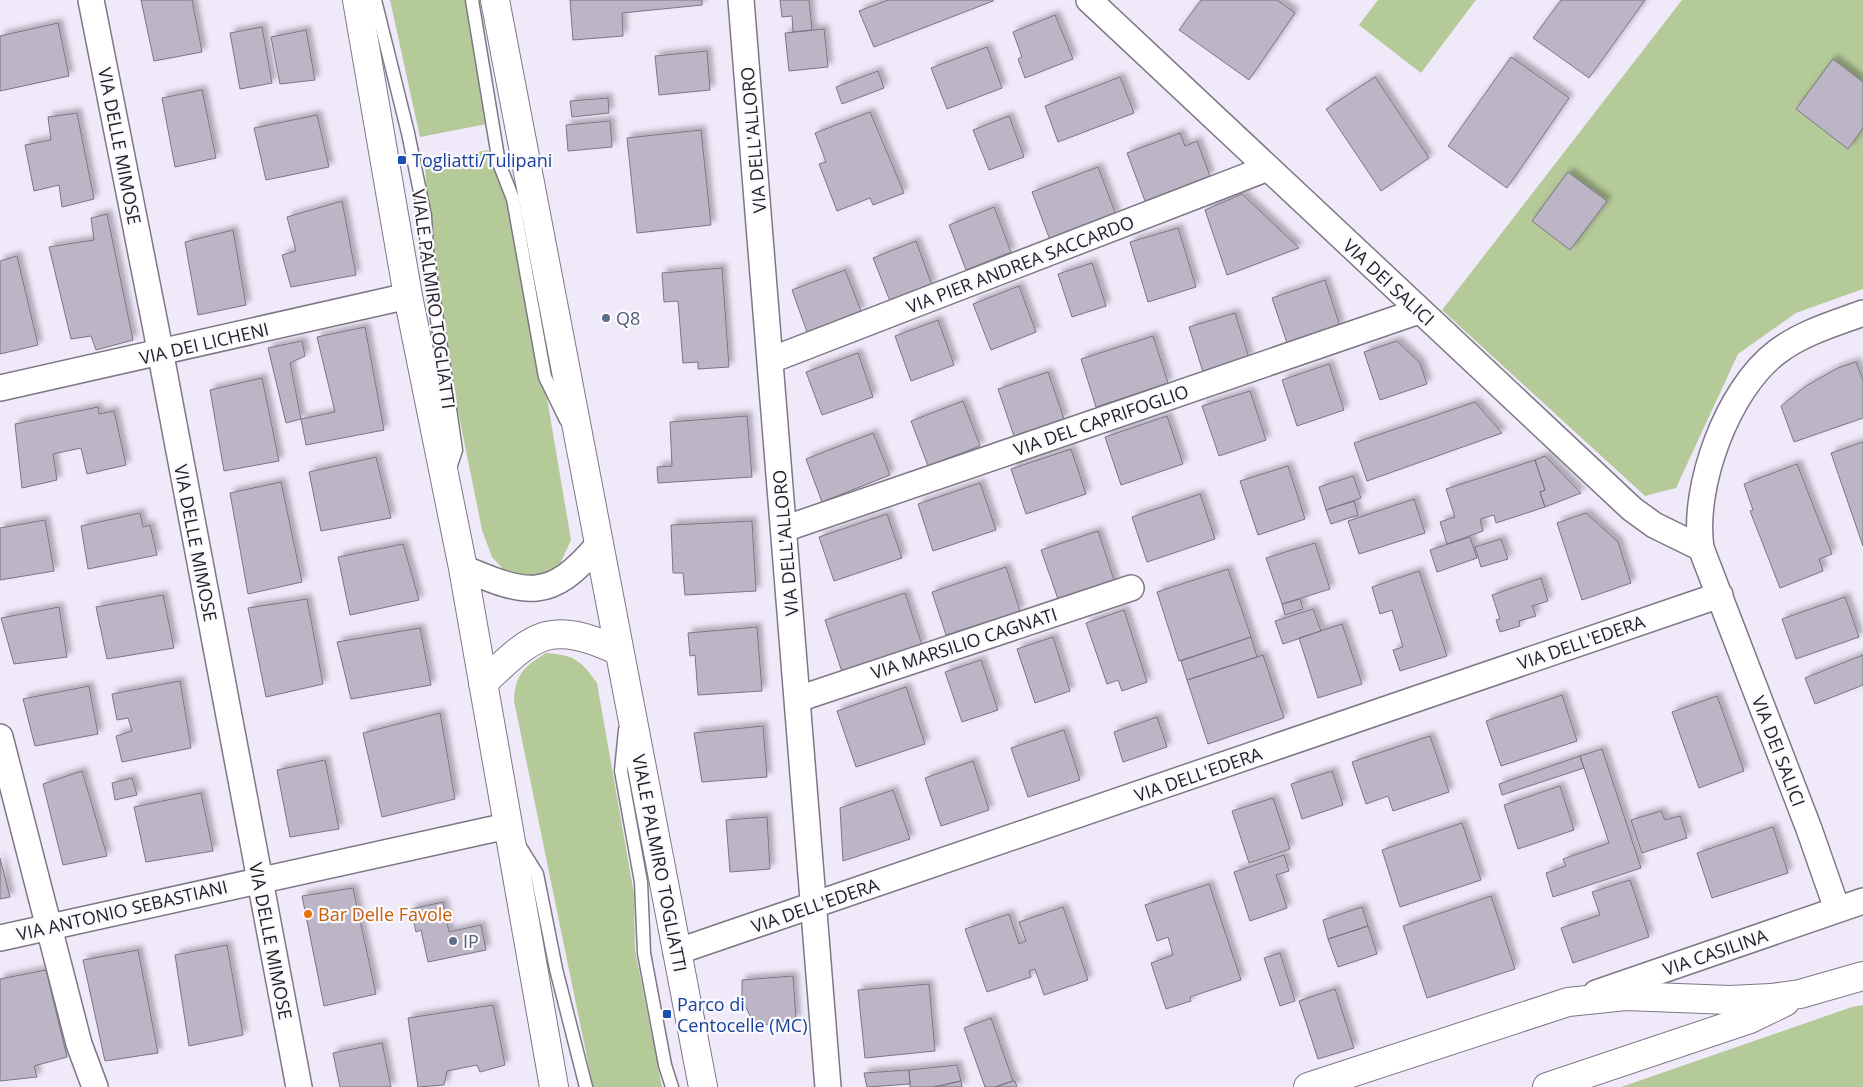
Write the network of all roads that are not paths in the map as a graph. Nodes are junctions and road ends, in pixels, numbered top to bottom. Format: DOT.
graph roads {
  1 [pos="91,0"];
  2 [pos="357,0"];
  3 [pos="375,0"];
  4 [pos="472,0"];
  5 [pos="495,0"];
  6 [pos="741,0"];
  7 [pos="1089,0"];
  8 [pos="1268,168"];
  9 [pos="408,296"];
  10 [pos="1419,311"];
  11 [pos="1863,313"];
  12 [pos="160,352"];
  13 [pos="771,360"];
  14 [pos="0,388"];
  15 [pos="580,450"];
  16 [pos="445,481"];
  17 [pos="784,529"];
  18 [pos="598,545"];
  19 [pos="1701,548"];
  20 [pos="463,568"];
  21 [pos="1131,588"];
  22 [pos="1720,594"];
  23 [pos="619,651"];
  24 [pos="483,683"];
  25 [pos="628,698"];
  26 [pos="798,699"];
  27 [pos="0,737"];
  28 [pos="507,826"];
  29 [pos="260,880"];
  30 [pos="1863,901"];
  31 [pos="814,906"];
  32 [pos="1837,909"];
  33 [pos="50,926"];
  34 [pos="0,938"];
  35 [pos="676,952"];
  36 [pos="1863,976"];
  37 [pos="1800,994"];
  38 [pos="1568,1002"];
  39 [pos="95,1087"];
  40 [pos="299,1087"];
  41 [pos="554,1087"];
  42 [pos="586,1087"];
  43 [pos="672,1087"];
  44 [pos="704,1087"];
  45 [pos="828,1087"];
  46 [pos="1308,1087"];
  47 [pos="1547,1087"];
  1 -- 12 [label="street, VIA DELLE MIMOSE"];
  2 -- 9 [label="main road, VIALE PALMIRO TOGLIATTI"];
  3 -- 16 [label="lane, VIALE PALMIRO TOGLIATTI"];
  4 -- 15 [label="lane, VIALE PALMIRO TOGLIATTI"];
  5 -- 15 [label="main road, VIALE PALMIRO TOGLIATTI"];
  6 -- 13 [label="street, VIA DELL'ALLORO"];
  7 -- 8 [label="street, VIA DEI SALICI"];
  8 -- 10 [label="street, VIA DEI SALICI"];
  8 -- 13 [label="street, VIA PIER ANDREA SACCARDO"];
  9 -- 12 [label="street, VIA DEI LICHENI"];
  9 -- 16 [label="main road, VIALE PALMIRO TOGLIATTI"];
  10 -- 17 [label="street, VIA DEL CAPRIFOGLIO"];
  10 -- 19 [label="street, VIA DEI SALICI"];
  11 -- 19 [label="street, VIA DEI SALICI"];
  12 -- 14 [label="street, VIA DEI LICHENI"];
  12 -- 29 [label="street, VIA DELLE MIMOSE"];
  13 -- 17 [label="street, VIA DELL'ALLORO"];
  15 -- 18 [label="main road, VIALE PALMIRO TOGLIATTI"];
  16 -- 20 [label="main road, VIALE PALMIRO TOGLIATTI"];
  17 -- 26 [label="street, VIA DELL'ALLORO"];
  18 -- 20 [label="street"];
  18 -- 23 [label="main road, VIALE PALMIRO TOGLIATTI"];
  19 -- 22 [label="street, VIA DEI SALICI"];
  20 -- 24 [label="main road, VIALE PALMIRO TOGLIATTI"];
  21 -- 26 [label="street, VIA MARSILIO CAGNATI"];
  22 -- 31 [label="street, VIA DELL'EDERA"];
  22 -- 32 [label="street, VIA DEI SALICI"];
  23 -- 24 [label="main road"];
  23 -- 25 [label="main road, VIALE PALMIRO TOGLIATTI"];
  24 -- 28 [label="main road, VIALE PALMIRO TOGLIATTI"];
  25 -- 35 [label="main road, VIALE PALMIRO TOGLIATTI"];
  25 -- 43 [label="lane, VIALE PALMIRO TOGLIATTI"];
  26 -- 31 [label="street, VIA DELL'ALLORO"];
  27 -- 33 [label="street"];
  28 -- 29 [label="street, VIA ANTONIO SEBASTIANI"];
  28 -- 41 [label="main road, VIALE PALMIRO TOGLIATTI"];
  28 -- 42 [label="lane, VIALE PALMIRO TOGLIATTI"];
  29 -- 33 [label="street, VIA ANTONIO SEBASTIANI"];
  29 -- 40 [label="street, VIA DELLE MIMOSE"];
  30 -- 32 [label="street, VIA CASILINA"];
  31 -- 35 [label="street, VIA DELL'EDERA"];
  31 -- 45 [label="street, VIA DELL'ALLORO"];
  32 -- 38 [label="street, VIA CASILINA"];
  33 -- 34 [label="street, VIA ANTONIO SEBASTIANI"];
  33 -- 39 [label="street"];
  35 -- 44 [label="main road, VIALE PALMIRO TOGLIATTI"];
  36 -- 37 [label="main road, VIA CASILINA"];
  37 -- 38 [label="main road, VIA CASILINA"];
  37 -- 47 [label="main road, VIA CASILINA"];
  38 -- 46 [label="main road, VIA CASILINA"];
}
